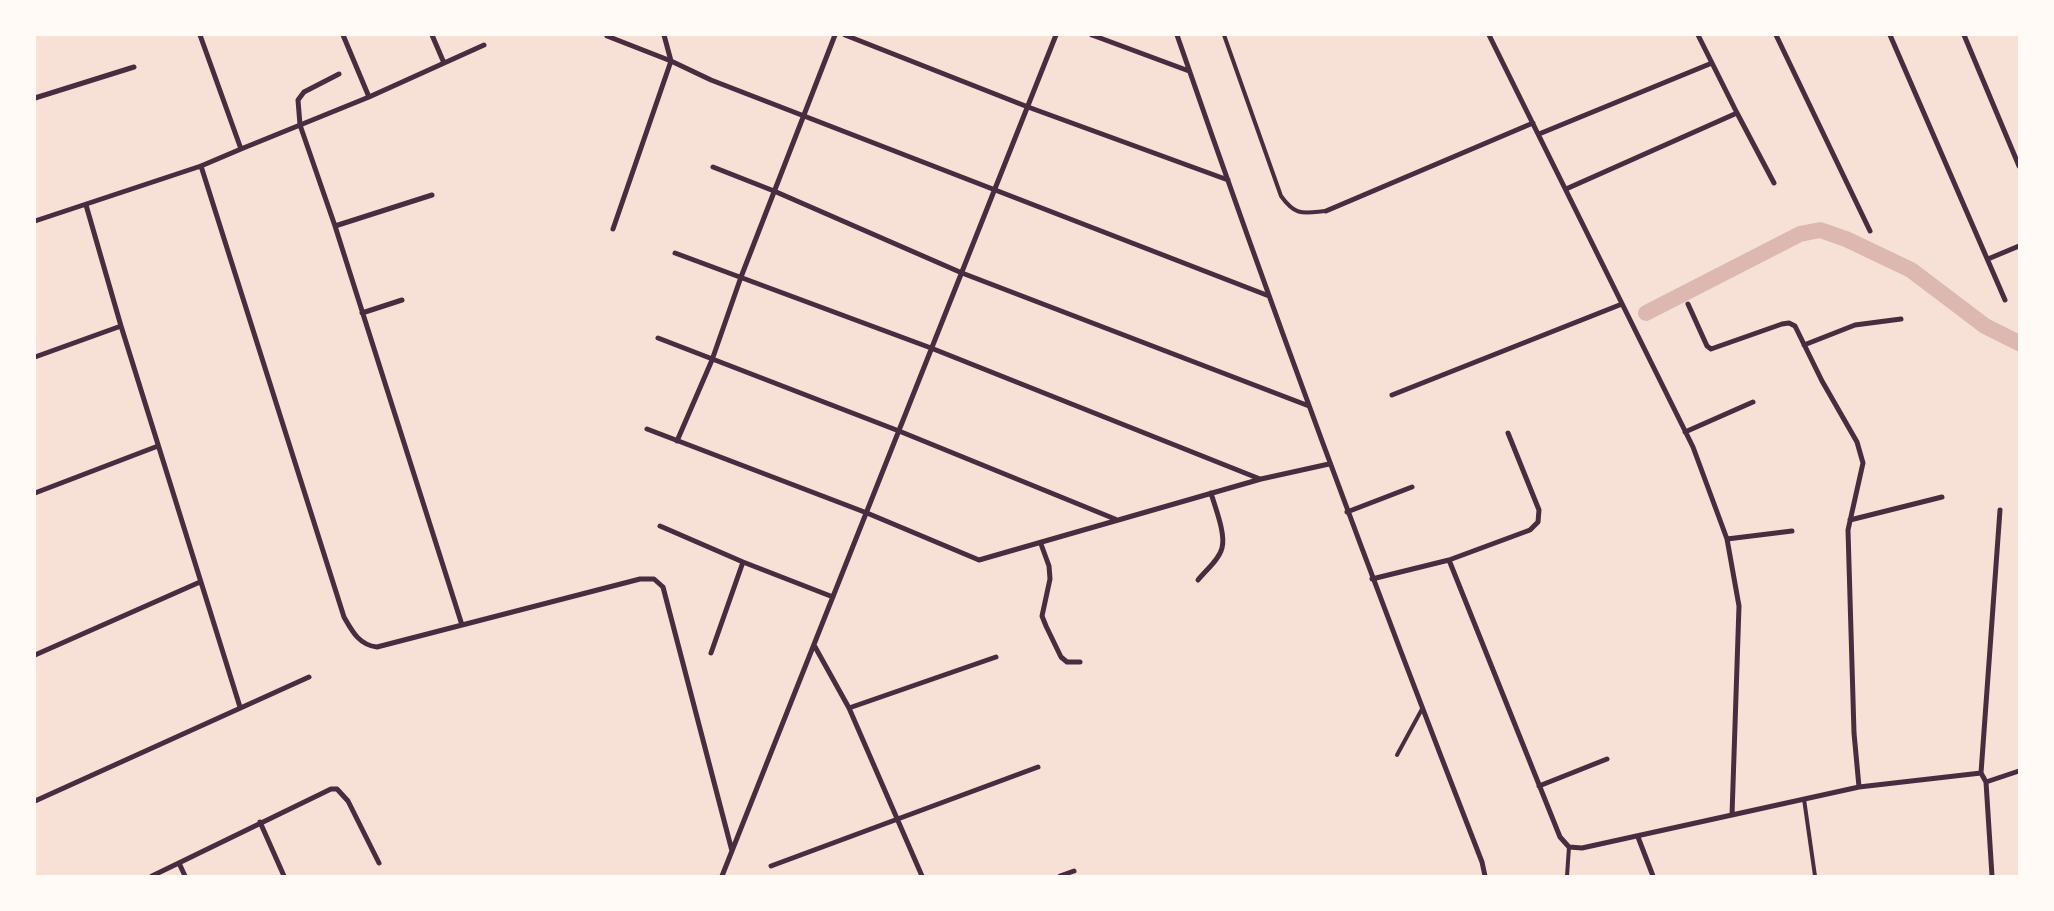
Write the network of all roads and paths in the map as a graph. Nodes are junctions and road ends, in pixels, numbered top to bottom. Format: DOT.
graph roads {
  1 [pos="200,35"];
  2 [pos="343,35"];
  3 [pos="432,35"];
  4 [pos="664,35"];
  5 [pos="835,35"];
  6 [pos="845,35"];
  7 [pos="1056,35"];
  8 [pos="1092,35"];
  9 [pos="1177,35"];
  10 [pos="1224,35"];
  11 [pos="1489,35"];
  12 [pos="1698,35"];
  13 [pos="1776,35"];
  14 [pos="1890,35"];
  15 [pos="1964,35"];
  16 [pos="607,36"];
  17 [pos="484,45"];
  18 [pos="671,61"];
  19 [pos="444,63"];
  20 [pos="1712,63"];
  21 [pos="134,67"];
  22 [pos="1189,71"];
  23 [pos="339,74"];
  24 [pos="369,97"];
  25 [pos="35,98"];
  26 [pos="1028,108"];
  27 [pos="1737,113"];
  28 [pos="805,116"];
  29 [pos="1533,123"];
  30 [pos="300,125"];
  31 [pos="1538,134"];
  32 [pos="241,149"];
  33 [pos="201,166"];
  34 [pos="2019,166"];
  35 [pos="713,168"];
  36 [pos="1228,180"];
  37 [pos="1774,182"];
  38 [pos="1566,189"];
  39 [pos="994,190"];
  40 [pos="774,191"];
  41 [pos="432,195"];
  42 [pos="86,205"];
  43 [pos="1326,211"];
  44 [pos="35,221"];
  45 [pos="335,226"];
  46 [pos="613,229"];
  47 [pos="1870,231"];
  48 [pos="2019,246"];
  49 [pos="675,253"];
  50 [pos="1988,258"];
  51 [pos="962,274"];
  52 [pos="741,277"];
  53 [pos="1269,296"];
  54 [pos="402,300"];
  55 [pos="2005,300"];
  56 [pos="1622,304"];
  57 [pos="1688,304"];
  58 [pos="362,313"];
  59 [pos="1901,319"];
  60 [pos="121,326"];
  61 [pos="658,338"];
  62 [pos="1804,345"];
  63 [pos="931,348"];
  64 [pos="35,357"];
  65 [pos="712,360"];
  66 [pos="1392,395"];
  67 [pos="1753,402"];
  68 [pos="1309,406"];
  69 [pos="647,429"];
  70 [pos="899,431"];
  71 [pos="1685,432"];
  72 [pos="1508,433"];
  73 [pos="677,442"];
  74 [pos="158,446"];
  75 [pos="1330,464"];
  76 [pos="1261,479"];
  77 [pos="1412,487"];
  78 [pos="1211,493"];
  79 [pos="35,494"];
  80 [pos="1942,496"];
  81 [pos="2000,510"];
  82 [pos="1347,512"];
  83 [pos="867,513"];
  84 [pos="1116,519"];
  85 [pos="1850,520"];
  86 [pos="660,526"];
  87 [pos="1792,531"];
  88 [pos="1727,539"];
  89 [pos="1041,544"];
  90 [pos="1449,560"];
  91 [pos="743,562"];
  92 [pos="1372,579"];
  93 [pos="1198,580"];
  94 [pos="200,582"];
  95 [pos="833,597"];
  96 [pos="462,625"];
  97 [pos="814,644"];
  98 [pos="711,653"];
  99 [pos="35,656"];
  100 [pos="996,657"];
  101 [pos="1080,662"];
  102 [pos="309,678"];
  103 [pos="240,708"];
  104 [pos="849,708"];
  105 [pos="1422,709"];
  106 [pos="1398,755"];
  107 [pos="1607,759"];
  108 [pos="1038,767"];
  109 [pos="2019,770"];
  110 [pos="1980,773"];
  111 [pos="1986,782"];
  112 [pos="1539,786"];
  113 [pos="1859,787"];
  114 [pos="1804,799"];
  115 [pos="35,800"];
  116 [pos="1732,815"];
  117 [pos="898,819"];
  118 [pos="260,822"];
  119 [pos="1638,837"];
  120 [pos="1569,847"];
  121 [pos="732,851"];
  122 [pos="179,863"];
  123 [pos="379,863"];
  124 [pos="771,866"];
  125 [pos="1074,871"];
  126 [pos="152,876"];
  127 [pos="185,876"];
  128 [pos="284,876"];
  129 [pos="722,876"];
  130 [pos="922,876"];
  131 [pos="1060,876"];
  132 [pos="1485,876"];
  133 [pos="1567,876"];
  134 [pos="1653,876"];
  135 [pos="1815,876"];
  136 [pos="1992,876"];
  1 -- 32 [label="street"];
  2 -- 24 [label="street"];
  3 -- 19 [label="street"];
  4 -- 18 [label="street"];
  5 -- 28 [label="street"];
  6 -- 26 [label="street"];
  7 -- 26 [label="street"];
  8 -- 22 [label="street"];
  9 -- 22 [label="street"];
  10 -- 43 [label="lane"];
  11 -- 29 [label="street"];
  12 -- 20 [label="street"];
  13 -- 47 [label="street"];
  14 -- 50 [label="street"];
  15 -- 34 [label="street"];
  16 -- 18 [label="street"];
  17 -- 19 [label="street"];
  18 -- 28 [label="street"];
  18 -- 46 [label="street"];
  19 -- 24 [label="street"];
  20 -- 27 [label="street"];
  20 -- 31 [label="street"];
  21 -- 25 [label="street"];
  22 -- 36 [label="street"];
  23 -- 30 [label="street"];
  24 -- 30 [label="street"];
  26 -- 36 [label="street"];
  26 -- 39 [label="street"];
  27 -- 37 [label="street"];
  27 -- 38 [label="street"];
  28 -- 39 [label="street"];
  28 -- 40 [label="street"];
  29 -- 31 [label="street"];
  29 -- 43 [label="street"];
  30 -- 32 [label="street"];
  30 -- 45 [label="street"];
  31 -- 38 [label="street"];
  32 -- 33 [label="street"];
  33 -- 42 [label="street"];
  33 -- 96 [label="street"];
  35 -- 40 [label="street"];
  36 -- 53 [label="street"];
  38 -- 56 [label="street"];
  39 -- 51 [label="street"];
  39 -- 53 [label="street"];
  40 -- 51 [label="street"];
  40 -- 52 [label="street"];
  41 -- 45 [label="street"];
  42 -- 44 [label="street"];
  42 -- 60 [label="street"];
  45 -- 58 [label="street"];
  48 -- 50 [label="street"];
  49 -- 52 [label="street"];
  50 -- 55 [label="street"];
  51 -- 63 [label="street"];
  51 -- 68 [label="street"];
  52 -- 63 [label="street"];
  52 -- 65 [label="street"];
  53 -- 68 [label="street"];
  54 -- 58 [label="street"];
  56 -- 66 [label="street"];
  56 -- 71 [label="street"];
  57 -- 62 [label="street"];
  58 -- 96 [label="street"];
  59 -- 62 [label="street"];
  60 -- 64 [label="street"];
  60 -- 74 [label="street"];
  61 -- 65 [label="street"];
  62 -- 85 [label="street"];
  63 -- 70 [label="street"];
  63 -- 76 [label="street"];
  65 -- 70 [label="street"];
  65 -- 73 [label="street"];
  67 -- 71 [label="street"];
  68 -- 75 [label="street"];
  69 -- 73 [label="street"];
  70 -- 83 [label="street"];
  70 -- 84 [label="street"];
  71 -- 88 [label="street"];
  72 -- 90 [label="street"];
  73 -- 83 [label="street"];
  74 -- 79 [label="street"];
  74 -- 94 [label="street"];
  75 -- 76 [label="street"];
  75 -- 82 [label="street"];
  76 -- 78 [label="street"];
  77 -- 82 [label="street"];
  78 -- 84 [label="street"];
  78 -- 93 [label="street"];
  80 -- 85 [label="street"];
  81 -- 110 [label="street"];
  82 -- 92 [label="street"];
  83 -- 89 [label="street"];
  83 -- 95 [label="street"];
  84 -- 89 [label="street"];
  85 -- 113 [label="street"];
  86 -- 91 [label="street"];
  87 -- 88 [label="street"];
  88 -- 116 [label="street"];
  89 -- 101 [label="street"];
  90 -- 92 [label="street"];
  90 -- 112 [label="street"];
  91 -- 95 [label="street"];
  91 -- 98 [label="street"];
  92 -- 105 [label="street"];
  94 -- 99 [label="street"];
  94 -- 103 [label="street"];
  95 -- 97 [label="street"];
  96 -- 121 [label="street"];
  97 -- 104 [label="street"];
  97 -- 121 [label="street"];
  100 -- 104 [label="street"];
  102 -- 103 [label="street"];
  103 -- 115 [label="street"];
  104 -- 117 [label="street"];
  105 -- 106 [label="lane"];
  105 -- 132 [label="street"];
  107 -- 112 [label="street"];
  108 -- 117 [label="street"];
  109 -- 111 [label="street"];
  110 -- 111 [label="street"];
  110 -- 113 [label="street"];
  111 -- 136 [label="street"];
  112 -- 120 [label="street"];
  113 -- 114 [label="street"];
  114 -- 116 [label="street"];
  114 -- 135 [label="lane"];
  116 -- 119 [label="street"];
  117 -- 124 [label="street"];
  117 -- 130 [label="street"];
  118 -- 122 [label="street"];
  118 -- 123 [label="street"];
  118 -- 128 [label="street"];
  119 -- 120 [label="street"];
  119 -- 134 [label="street"];
  120 -- 133 [label="lane"];
  121 -- 129 [label="street"];
  122 -- 126 [label="street"];
  122 -- 127 [label="street"];
  125 -- 131 [label="street"];
}
